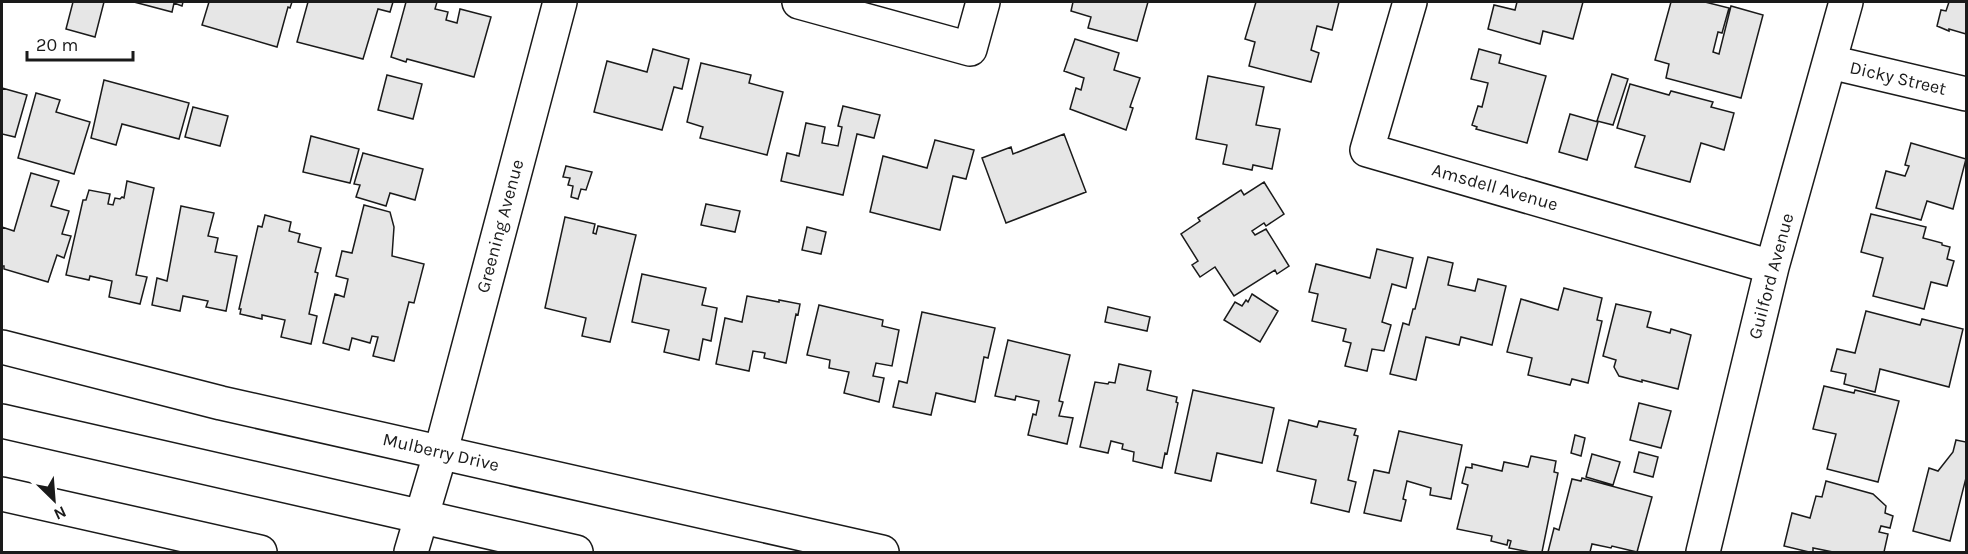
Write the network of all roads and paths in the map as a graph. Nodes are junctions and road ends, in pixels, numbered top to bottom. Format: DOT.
graph roads {
  1 [pos="560,2"];
  2 [pos="799,2"];
  3 [pos="983,2"];
  4 [pos="1410,2"];
  5 [pos="1846,2"];
  6 [pos="1830,62"];
  7 [pos="1966,94"];
  8 [pos="1772,267"];
  9 [pos="2,347"];
  10 [pos="2,420"];
  11 [pos="441,451"];
  12 [pos="2,494"];
  13 [pos="421,517"];
  14 [pos="260,552"];
  15 [pos="411,552"];
  16 [pos="576,552"];
  17 [pos="882,552"];
  18 [pos="1703,552"];
  1 -- 11 [label="street, Greening Avenue"];
  2 -- 3 [label="street"];
  4 -- 8 [label="street, Amsdell Avenue"];
  5 -- 6 [label="street, Guilford Avenue"];
  6 -- 7 [label="street, Dicky Street"];
  6 -- 8 [label="street, Guilford Avenue"];
  8 -- 18 [label="street, Guilford Avenue"];
  9 -- 11 [label="street, Mulberry Drive"];
  10 -- 13 [label="street"];
  11 -- 13 [label="street, Greening Avenue"];
  11 -- 17 [label="street, Mulberry Drive"];
  12 -- 14 [label="street"];
  13 -- 15 [label="street, Greening Avenue"];
  13 -- 16 [label="street"];
}
